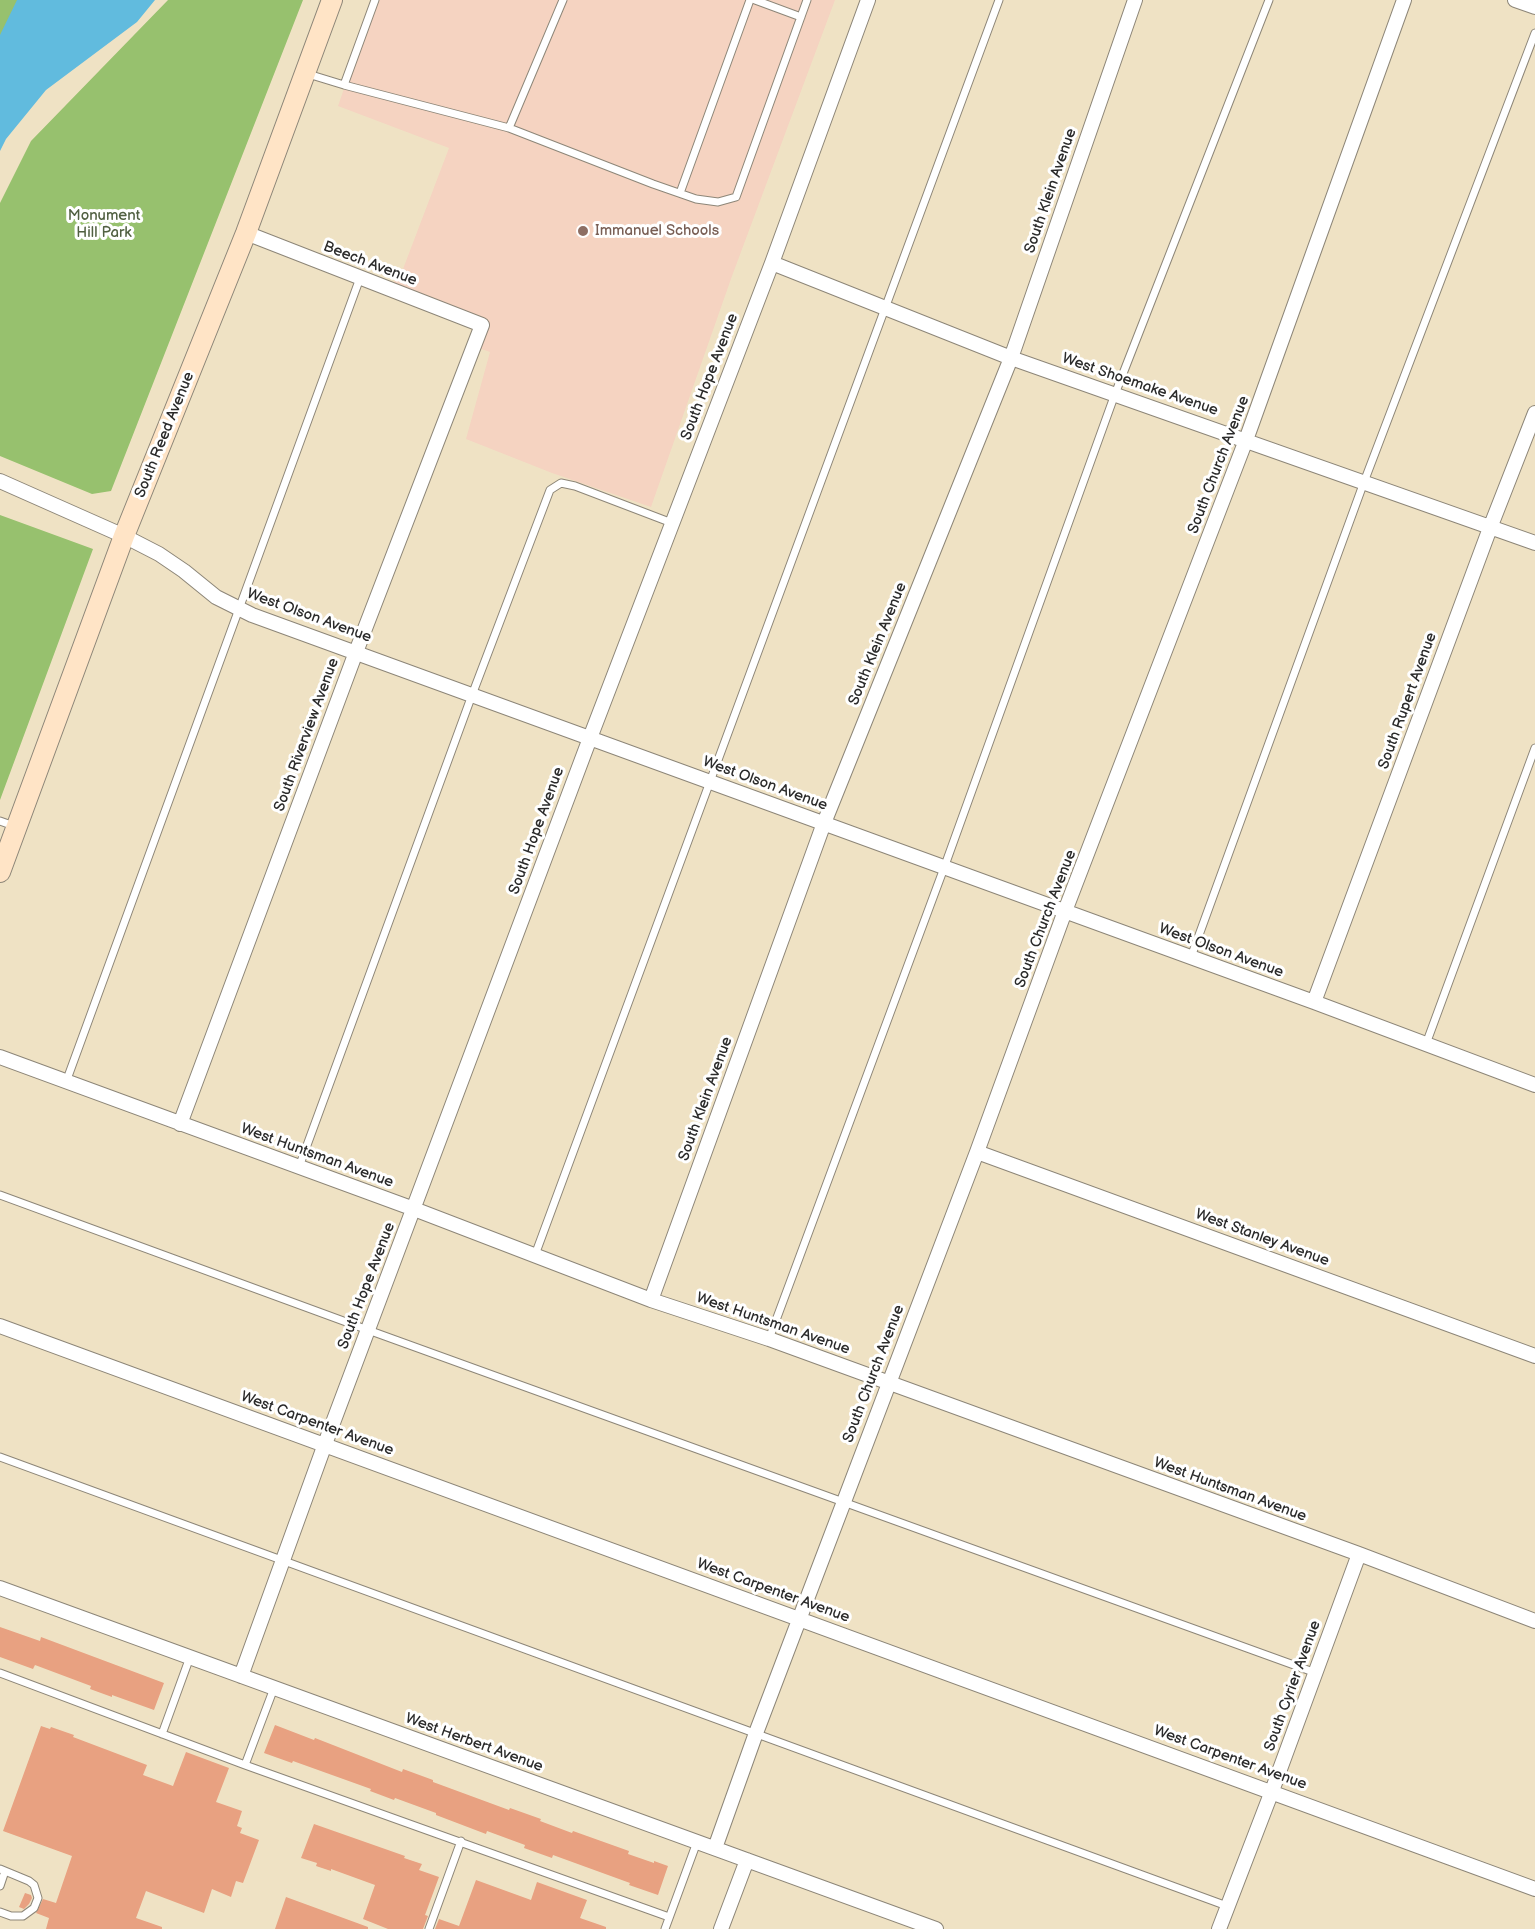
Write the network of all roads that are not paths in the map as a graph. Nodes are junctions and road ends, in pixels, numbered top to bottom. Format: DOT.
graph roads {
  1 [pos="332,0"];
  2 [pos="375,0"];
  3 [pos="563,0"];
  4 [pos="750,0"];
  5 [pos="755,0"];
  6 [pos="807,0"];
  7 [pos="868,0"];
  8 [pos="999,0"];
  9 [pos="1135,0"];
  10 [pos="1269,0"];
  11 [pos="1404,0"];
  12 [pos="1515,0"];
  13 [pos="1535,7"];
  14 [pos="801,17"];
  15 [pos="1535,33"];
  16 [pos="305,73"];
  17 [pos="344,85"];
  18 [pos="509,128"];
  19 [pos="680,194"];
  20 [pos="246,233"];
  21 [pos="772,263"];
  22 [pos="360,278"];
  23 [pos="885,308"];
  24 [pos="482,325"];
  25 [pos="1011,358"];
  26 [pos="1115,394"];
  27 [pos="1535,413"];
  28 [pos="1246,440"];
  29 [pos="0,481"];
  30 [pos="1364,482"];
  31 [pos="672,523"];
  32 [pos="1490,528"];
  33 [pos="124,536"];
  34 [pos="1535,543"];
  35 [pos="238,608"];
  36 [pos="356,651"];
  37 [pos="472,695"];
  38 [pos="590,738"];
  39 [pos="1535,748"];
  40 [pos="710,782"];
  41 [pos="824,823"];
  42 [pos="8,824"];
  43 [pos="944,868"];
  44 [pos="0,872"];
  45 [pos="1065,911"];
  46 [pos="1191,957"];
  47 [pos="1314,1002"];
  48 [pos="1426,1044"];
  49 [pos="0,1057"];
  50 [pos="66,1082"];
  51 [pos="1535,1085"];
  52 [pos="180,1124"];
  53 [pos="977,1152"];
  54 [pos="298,1167"];
  55 [pos="0,1195"];
  56 [pos="414,1209"];
  57 [pos="535,1255"];
  58 [pos="651,1300"];
  59 [pos="0,1326"];
  60 [pos="368,1330"];
  61 [pos="770,1339"];
  62 [pos="1535,1356"];
  63 [pos="888,1383"];
  64 [pos="325,1444"];
  65 [pos="0,1457"];
  66 [pos="843,1501"];
  67 [pos="1359,1554"];
  68 [pos="283,1561"];
  69 [pos="0,1587"];
  70 [pos="799,1618"];
  71 [pos="1535,1621"];
  72 [pos="190,1657"];
  73 [pos="0,1673"];
  74 [pos="1316,1673"];
  75 [pos="241,1676"];
  76 [pos="274,1688"];
  77 [pos="756,1733"];
  78 [pos="162,1734"];
  79 [pos="245,1766"];
  80 [pos="1272,1791"];
  81 [pos="461,1841"];
  82 [pos="697,1842"];
  83 [pos="715,1848"];
  84 [pos="747,1860"];
  85 [pos="3,1870"];
  86 [pos="0,1886"];
  87 [pos="1535,1889"];
  88 [pos="1227,1906"];
  89 [pos="0,1912"];
  90 [pos="669,1917"];
  91 [pos="429,1929"];
  92 [pos="665,1929"];
  93 [pos="722,1929"];
  94 [pos="936,1929"];
  95 [pos="1219,1929"];
  1 -- 16 [label="street, South Reed Avenue"];
  2 -- 17 [label="lane"];
  3 -- 18 [label="lane"];
  4 -- 19 [label="lane"];
  5 -- 14 [label="lane"];
  6 -- 14 [label="lane"];
  7 -- 21 [label="street, South Hope Avenue"];
  8 -- 23 [label="lane"];
  9 -- 25 [label="street, South Klein Avenue"];
  10 -- 26 [label="lane"];
  11 -- 28 [label="street, South Church Avenue"];
  12 -- 13 [label="street"];
  14 -- 19 [label="lane"];
  15 -- 30 [label="lane"];
  16 -- 17 [label="lane"];
  16 -- 20 [label="street, South Reed Avenue"];
  17 -- 18 [label="lane"];
  18 -- 19 [label="lane"];
  20 -- 22 [label="street, Beech Avenue"];
  20 -- 33 [label="street, South Reed Avenue"];
  21 -- 23 [label="street, West Shoemake Avenue"];
  21 -- 31 [label="street, South Hope Avenue"];
  22 -- 24 [label="street, Beech Avenue"];
  22 -- 35 [label="lane"];
  23 -- 25 [label="street, West Shoemake Avenue"];
  23 -- 40 [label="lane"];
  24 -- 36 [label="street, South Riverview Avenue"];
  25 -- 26 [label="street, West Shoemake Avenue"];
  25 -- 41 [label="street, South Klein Avenue"];
  26 -- 28 [label="street, West Shoemake Avenue"];
  26 -- 43 [label="lane"];
  27 -- 32 [label="street, South Rupert Avenue"];
  28 -- 30 [label="street, West Shoemake Avenue"];
  28 -- 45 [label="street, South Church Avenue"];
  29 -- 33 [label="street, West Olson Avenue"];
  30 -- 32 [label="street, West Shoemake Avenue"];
  30 -- 46 [label="lane"];
  31 -- 37 [label="lane"];
  31 -- 38 [label="street, South Hope Avenue"];
  32 -- 34 [label="street, West Shoemake Avenue"];
  32 -- 47 [label="street, South Rupert Avenue"];
  33 -- 35 [label="street, West Olson Avenue"];
  33 -- 42 [label="street, South Reed Avenue"];
  35 -- 36 [label="street, West Olson Avenue"];
  35 -- 50 [label="lane"];
  36 -- 37 [label="street, West Olson Avenue"];
  36 -- 52 [label="street, South Riverview Avenue"];
  37 -- 38 [label="street, West Olson Avenue"];
  37 -- 54 [label="lane"];
  38 -- 40 [label="street, West Olson Avenue"];
  38 -- 56 [label="street, South Hope Avenue"];
  39 -- 48 [label="lane"];
  40 -- 41 [label="street, West Olson Avenue"];
  40 -- 57 [label="lane"];
  41 -- 43 [label="street, West Olson Avenue"];
  41 -- 58 [label="street, South Klein Avenue"];
  42 -- 44 [label="street, South Reed Avenue"];
  43 -- 45 [label="street, West Olson Avenue"];
  43 -- 61 [label="lane"];
  45 -- 46 [label="street, West Olson Avenue"];
  45 -- 53 [label="street, South Church Avenue"];
  46 -- 47 [label="street, West Olson Avenue"];
  47 -- 48 [label="street, West Olson Avenue"];
  48 -- 51 [label="street, West Olson Avenue"];
  49 -- 50 [label="street, West Huntsman Avenue"];
  50 -- 52 [label="street, West Huntsman Avenue"];
  52 -- 54 [label="street, West Huntsman Avenue"];
  53 -- 62 [label="street, West Stanley Avenue"];
  53 -- 63 [label="street, South Church Avenue"];
  54 -- 56 [label="street, West Huntsman Avenue"];
  55 -- 60 [label="lane"];
  56 -- 57 [label="street, West Huntsman Avenue"];
  56 -- 60 [label="street, South Hope Avenue"];
  57 -- 58 [label="street, West Huntsman Avenue"];
  58 -- 61 [label="street, West Huntsman Avenue"];
  59 -- 64 [label="street, West Carpenter Avenue"];
  60 -- 64 [label="street, South Hope Avenue"];
  60 -- 66 [label="lane"];
  61 -- 63 [label="street, West Huntsman Avenue"];
  63 -- 66 [label="street, South Church Avenue"];
  63 -- 67 [label="street, West Huntsman Avenue"];
  64 -- 68 [label="street, South Hope Avenue"];
  64 -- 70 [label="street, West Carpenter Avenue"];
  65 -- 68 [label="lane"];
  66 -- 70 [label="street, South Church Avenue"];
  66 -- 74 [label="lane"];
  67 -- 71 [label="street, West Huntsman Avenue"];
  67 -- 74 [label="street, South Cyrier Avenue"];
  68 -- 75 [label="street, South Hope Avenue"];
  68 -- 77 [label="lane"];
  69 -- 72 [label="street, West Herbert Avenue"];
  70 -- 77 [label="street, South Church Avenue"];
  70 -- 80 [label="street, West Carpenter Avenue"];
  72 -- 75 [label="street, West Herbert Avenue"];
  72 -- 78 [label="lane"];
  73 -- 78 [label="lane"];
  74 -- 80 [label="street, South Cyrier Avenue"];
  75 -- 76 [label="street, West Herbert Avenue"];
  76 -- 79 [label="lane"];
  76 -- 82 [label="street, West Herbert Avenue"];
  77 -- 83 [label="street, South Church Avenue"];
  77 -- 88 [label="lane"];
  78 -- 79 [label="lane"];
  79 -- 81 [label="lane"];
  80 -- 87 [label="street, West Carpenter Avenue"];
  80 -- 88 [label="street, South Cyrier Avenue"];
  81 -- 90 [label="lane"];
  81 -- 91 [label="lane"];
  82 -- 83 [label="street, West Herbert Avenue"];
  82 -- 90 [label="lane"];
  83 -- 84 [label="street, West Herbert Avenue"];
  84 -- 93 [label="street"];
  84 -- 94 [label="street, West Herbert Avenue"];
  85 -- 86 [label="lane"];
  85 -- 89 [label="lane"];
  88 -- 95 [label="street, South Cyrier Avenue"];
  90 -- 92 [label="lane"];
}
